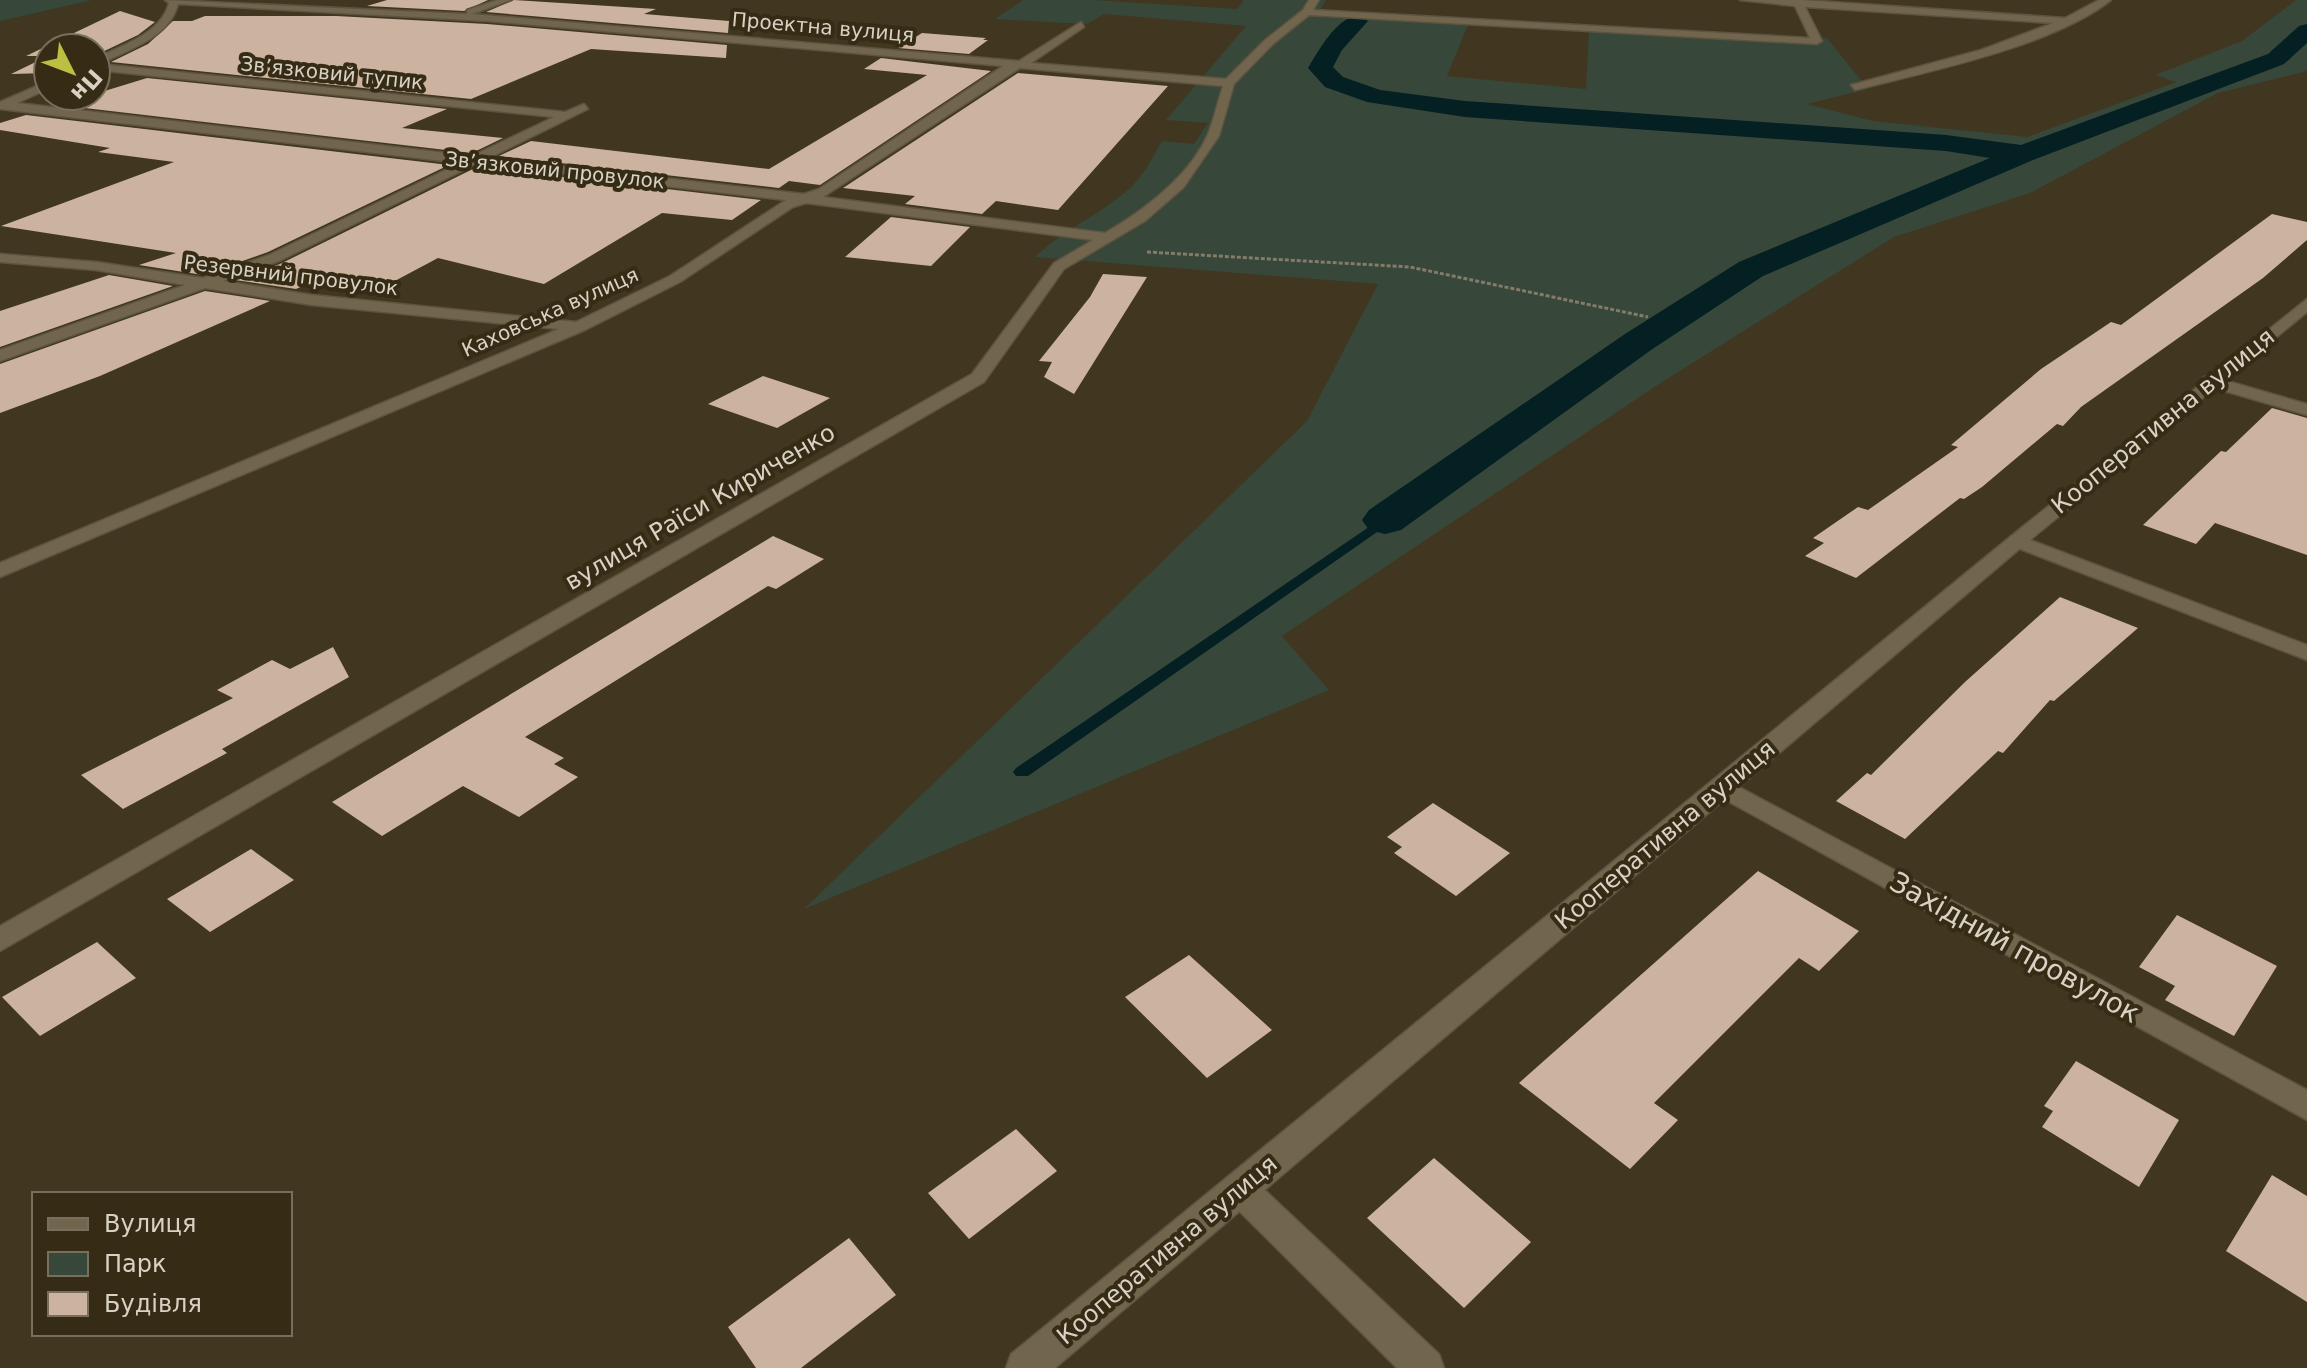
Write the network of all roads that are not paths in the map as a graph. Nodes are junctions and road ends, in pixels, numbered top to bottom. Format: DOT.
graph roads {
  1 [pos="172,0"];
  2 [pos="506,0"];
  3 [pos="1314,0"];
  4 [pos="1745,0"];
  5 [pos="2106,0"];
  6 [pos="250,1"];
  7 [pos="1798,1"];
  8 [pos="1307,12"];
  9 [pos="461,16"];
  10 [pos="2070,21"];
  11 [pos="1081,25"];
  12 [pos="112,55"];
  13 [pos="1022,64"];
  14 [pos="112,66"];
  15 [pos="1229,83"];
  16 [pos="1855,87"];
  17 [pos="32,92"];
  18 [pos="1,106"];
  19 [pos="584,107"];
  20 [pos="565,115"];
  21 [pos="473,162"];
  22 [pos="804,196"];
  23 [pos="1106,237"];
  24 [pos="0,258"];
  25 [pos="31,262"];
  26 [pos="0,271"];
  27 [pos="204,285"];
  28 [pos="2307,304"];
  29 [pos="579,327"];
  30 [pos="0,356"];
  31 [pos="2210,381"];
  32 [pos="2307,410"];
  33 [pos="2017,541"];
  34 [pos="0,571"];
  35 [pos="2307,653"];
  36 [pos="1722,787"];
  37 [pos="0,940"];
  38 [pos="2307,1106"];
  39 [pos="1240,1189"];
  40 [pos="1025,1368"];
  41 [pos="1425,1368"];
  1 -- 6 [label="street, Проектна вулиця"];
  1 -- 12 [label="street"];
  2 -- 9 [label="street"];
  3 -- 8 [label="street, вулиця Раїси Кириченко"];
  4 -- 7 [label="street"];
  5 -- 10 [label="street"];
  6 -- 9 [label="street, Проектна вулиця"];
  7 -- 8 [label="street"];
  7 -- 10 [label="street"];
  8 -- 15 [label="street, вулиця Раїси Кириченко"];
  9 -- 13 [label="street, Проектна вулиця"];
  10 -- 16 [label="street"];
  11 -- 13 [label="street, Каховська вулиця"];
  13 -- 15 [label="street, Проектна вулиця"];
  13 -- 22 [label="street, Каховська вулиця"];
  14 -- 20 [label="street, Звʼязковий тупик"];
  15 -- 23 [label="street, вулиця Раїси Кириченко"];
  17 -- 18 [label="street"];
  18 -- 21 [label="street, Звʼязковий провулок"];
  19 -- 20 [label="street"];
  20 -- 21 [label="street"];
  21 -- 22 [label="street, Звʼязковий провулок"];
  21 -- 27 [label="street"];
  22 -- 23 [label="street, Звʼязковий провулок"];
  22 -- 29 [label="street, Каховська вулиця"];
  23 -- 37 [label="street, вулиця Раїси Кириченко"];
  24 -- 25 [label="street, Резервний провулок"];
  25 -- 26 [label="street"];
  25 -- 27 [label="street, Резервний провулок"];
  27 -- 29 [label="street, Резервний провулок"];
  27 -- 30 [label="street"];
  28 -- 31 [label="street, Кооперативна вулиця"];
  29 -- 34 [label="street, Каховська вулиця"];
  31 -- 32 [label="street"];
  31 -- 33 [label="street, Кооперативна вулиця"];
  33 -- 35 [label="street"];
  33 -- 36 [label="street, Кооперативна вулиця"];
  36 -- 38 [label="street, Західний провулок"];
  36 -- 39 [label="street, Кооперативна вулиця"];
  39 -- 40 [label="street, Кооперативна вулиця"];
  39 -- 41 [label="street"];
}
